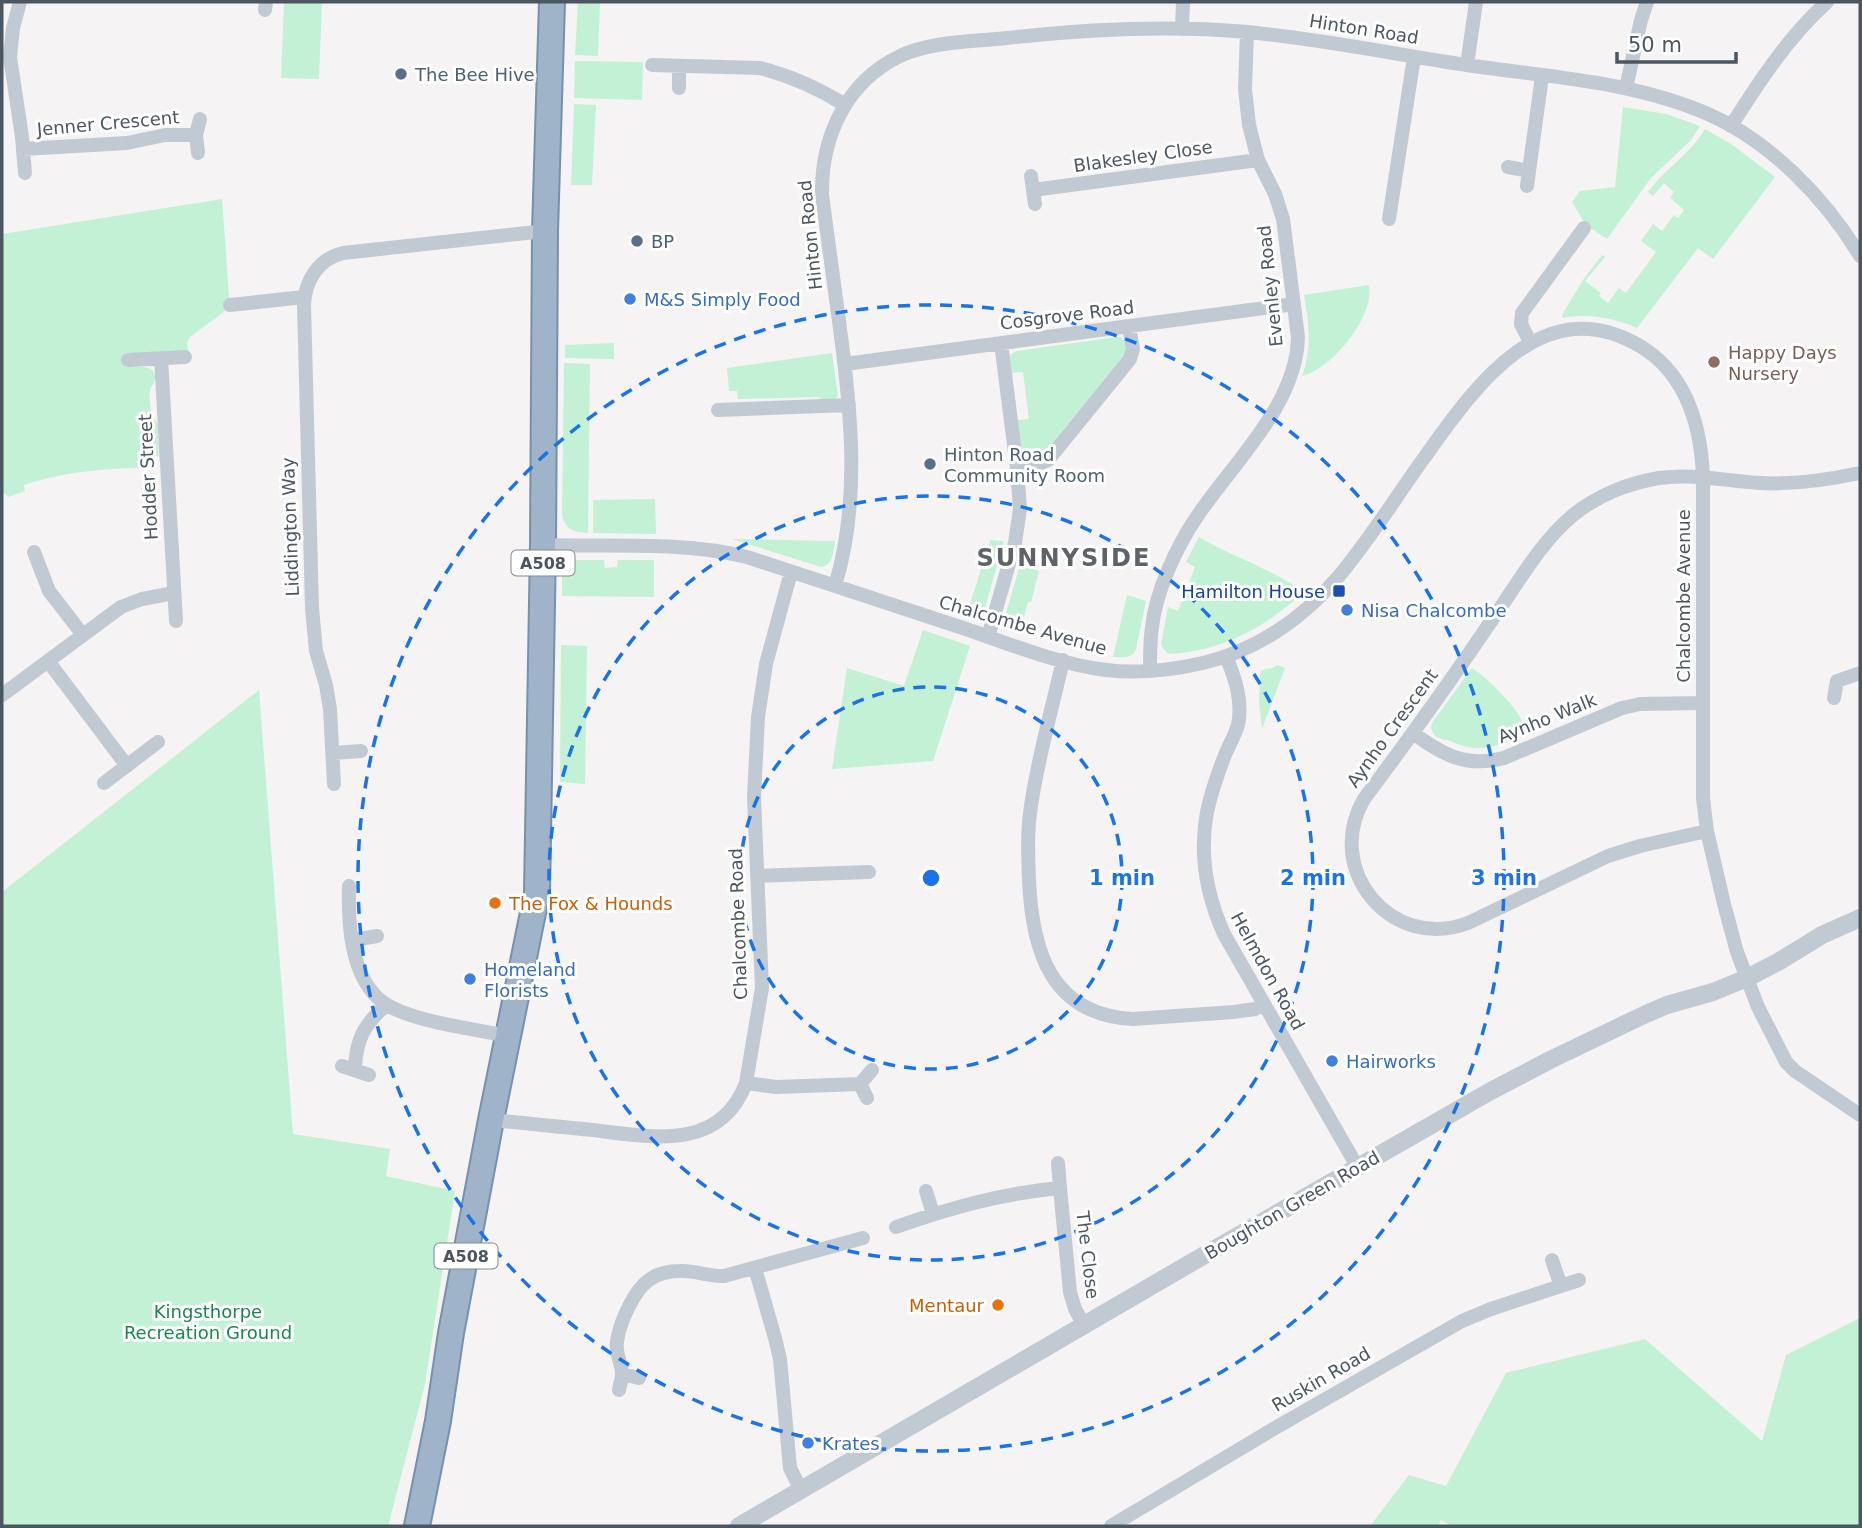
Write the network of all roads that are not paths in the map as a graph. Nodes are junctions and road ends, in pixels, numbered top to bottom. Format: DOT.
graph roads {
  1 [pos="20,2"];
  2 [pos="552,2"];
  3 [pos="1183,2"];
  4 [pos="1476,2"];
  5 [pos="1647,2"];
  6 [pos="1827,2"];
  7 [pos="1182,29"];
  8 [pos="1247,32"];
  9 [pos="1414,57"];
  10 [pos="652,65"];
  11 [pos="1467,65"];
  12 [pos="679,66"];
  13 [pos="1542,76"];
  14 [pos="679,88"];
  15 [pos="1626,88"];
  16 [pos="845,105"];
  17 [pos="200,119"];
  18 [pos="1731,126"];
  19 [pos="195,135"];
  20 [pos="23,149"];
  21 [pos="198,153"];
  22 [pos="1258,160"];
  23 [pos="1508,167"];
  24 [pos="1529,171"];
  25 [pos="25,173"];
  26 [pos="1527,186"];
  27 [pos="1033,190"];
  28 [pos="1389,219"];
  29 [pos="1584,228"];
  30 [pos="545,232"];
  31 [pos="1860,256"];
  32 [pos="304,297"];
  33 [pos="1293,304"];
  34 [pos="230,305"];
  35 [pos="1129,327"];
  36 [pos="1530,342"];
  37 [pos="1001,343"];
  38 [pos="185,357"];
  39 [pos="161,358"];
  40 [pos="128,360"];
  41 [pos="845,364"];
  42 [pos="849,405"];
  43 [pos="718,410"];
  44 [pos="1017,468"];
  45 [pos="1860,473"];
  46 [pos="1703,477"];
  47 [pos="543,545"];
  48 [pos="34,552"];
  49 [pos="791,572"];
  50 [pos="835,586"];
  51 [pos="174,593"];
  52 [pos="176,621"];
  53 [pos="83,635"];
  54 [pos="988,637"];
  55 [pos="1226,656"];
  56 [pos="1063,660"];
  57 [pos="48,661"];
  58 [pos="1150,670"];
  59 [pos="1860,673"];
  60 [pos="2,695"];
  61 [pos="1834,698"];
  62 [pos="1702,703"];
  63 [pos="1413,733"];
  64 [pos="158,742"];
  65 [pos="361,751"];
  66 [pos="333,753"];
  67 [pos="127,766"];
  68 [pos="104,783"];
  69 [pos="334,784"];
  70 [pos="1707,831"];
  71 [pos="869,872"];
  72 [pos="757,876"];
  73 [pos="349,886"];
  74 [pos="1860,918"];
  75 [pos="377,936"];
  76 [pos="353,940"];
  77 [pos="1746,978"];
  78 [pos="386,1004"];
  79 [pos="1264,1005"];
  80 [pos="509,1036"];
  81 [pos="872,1070"];
  82 [pos="369,1075"];
  83 [pos="746,1083"];
  84 [pos="860,1084"];
  85 [pos="867,1098"];
  86 [pos="1860,1115"];
  87 [pos="491,1120"];
  88 [pos="1058,1163"];
  89 [pos="1358,1168"];
  90 [pos="1060,1188"];
  91 [pos="926,1191"];
  92 [pos="933,1214"];
  93 [pos="896,1227"];
  94 [pos="863,1237"];
  95 [pos="1552,1260"];
  96 [pos="755,1268"];
  97 [pos="1579,1280"];
  98 [pos="1561,1286"];
  99 [pos="1084,1325"];
  100 [pos="622,1374"];
  101 [pos="639,1378"];
  102 [pos="619,1390"];
  103 [pos="801,1490"];
  104 [pos="417,1526"];
  105 [pos="739,1526"];
  106 [pos="1111,1526"];
  1 -- 20 [label="street, Jenner Crescent"];
  2 -- 30 [label="highway, A508"];
  3 -- 7 [label="street"];
  4 -- 11 [label="street"];
  5 -- 15 [label="street"];
  6 -- 18 [label="street"];
  7 -- 8 [label="street, Hinton Road"];
  7 -- 16 [label="street, Hinton Road"];
  8 -- 9 [label="street, Hinton Road"];
  8 -- 22 [label="street, Evenley Road"];
  9 -- 11 [label="street, Hinton Road"];
  9 -- 28 [label="street"];
  10 -- 12 [label="street"];
  11 -- 13 [label="street, Hinton Road"];
  12 -- 14 [label="street"];
  12 -- 16 [label="street"];
  13 -- 15 [label="street, Hinton Road"];
  13 -- 24 [label="street"];
  15 -- 18 [label="street, Hinton Road"];
  16 -- 41 [label="street, Hinton Road"];
  17 -- 19 [label="street, Jenner Crescent"];
  18 -- 31 [label="street, Hinton Road"];
  19 -- 20 [label="street, Jenner Crescent"];
  19 -- 21 [label="street, Jenner Crescent"];
  20 -- 25 [label="street, Jenner Crescent"];
  22 -- 27 [label="street, Blakesley Close"];
  22 -- 33 [label="street, Evenley Road"];
  23 -- 24 [label="street"];
  24 -- 26 [label="street"];
  29 -- 36 [label="street"];
  30 -- 32 [label="street, Liddington Way"];
  30 -- 47 [label="highway, A508"];
  32 -- 34 [label="street"];
  32 -- 66 [label="street, Liddington Way"];
  33 -- 35 [label="street, Cosgrove Road"];
  33 -- 58 [label="street, Evenley Road"];
  35 -- 37 [label="street, Cosgrove Road"];
  35 -- 44 [label="street"];
  36 -- 46 [label="street, Chalcombe Avenue"];
  36 -- 55 [label="street, Chalcombe Avenue"];
  37 -- 41 [label="street, Cosgrove Road"];
  37 -- 44 [label="street"];
  38 -- 39 [label="street"];
  39 -- 40 [label="street"];
  39 -- 51 [label="street, Hodder Street"];
  41 -- 42 [label="street, Hinton Road"];
  42 -- 43 [label="street"];
  42 -- 50 [label="street, Hinton Road"];
  44 -- 54 [label="street"];
  45 -- 46 [label="street, Aynho Crescent"];
  46 -- 62 [label="street, Chalcombe Avenue"];
  46 -- 63 [label="street, Aynho Crescent"];
  47 -- 49 [label="street, Chalcombe Avenue"];
  47 -- 80 [label="highway, A508"];
  48 -- 53 [label="street"];
  49 -- 50 [label="street, Chalcombe Avenue"];
  49 -- 72 [label="street, Chalcombe Road"];
  50 -- 54 [label="street, Chalcombe Avenue"];
  51 -- 52 [label="street, Hodder Street"];
  51 -- 53 [label="street"];
  53 -- 57 [label="street"];
  54 -- 56 [label="street, Chalcombe Avenue"];
  55 -- 58 [label="street, Chalcombe Avenue"];
  55 -- 79 [label="street, Helmdon Road"];
  56 -- 58 [label="street, Chalcombe Avenue"];
  56 -- 79 [label="street"];
  57 -- 60 [label="street"];
  57 -- 67 [label="street"];
  59 -- 61 [label="street"];
  62 -- 63 [label="street, Aynho Walk"];
  62 -- 70 [label="street, Chalcombe Avenue"];
  63 -- 70 [label="street, Aynho Crescent"];
  64 -- 67 [label="street"];
  65 -- 66 [label="street"];
  66 -- 69 [label="street, Liddington Way"];
  67 -- 68 [label="street"];
  70 -- 77 [label="street, Chalcombe Avenue"];
  71 -- 72 [label="street"];
  72 -- 83 [label="street, Chalcombe Road"];
  73 -- 76 [label="street"];
  74 -- 77 [label="street, Boughton Green Road"];
  75 -- 76 [label="street"];
  76 -- 78 [label="street"];
  77 -- 86 [label="street, Chalcombe Avenue"];
  77 -- 89 [label="street, Boughton Green Road"];
  78 -- 80 [label="street"];
  78 -- 82 [label="street"];
  79 -- 89 [label="street, Helmdon Road"];
  80 -- 87 [label="highway, A508"];
  81 -- 84 [label="street"];
  83 -- 84 [label="street"];
  83 -- 87 [label="street, Chalcombe Road"];
  84 -- 85 [label="street"];
  87 -- 104 [label="highway, A508"];
  88 -- 90 [label="street, The Close"];
  89 -- 99 [label="street, Boughton Green Road"];
  90 -- 92 [label="street"];
  90 -- 99 [label="street, The Close"];
  91 -- 92 [label="street"];
  92 -- 93 [label="street"];
  94 -- 96 [label="street"];
  95 -- 98 [label="street"];
  96 -- 100 [label="street"];
  96 -- 103 [label="street"];
  97 -- 98 [label="street, Ruskin Road"];
  98 -- 106 [label="street, Ruskin Road"];
  99 -- 103 [label="street, Boughton Green Road"];
  100 -- 101 [label="street"];
  100 -- 102 [label="street"];
  103 -- 105 [label="street, Boughton Green Road"];
}
